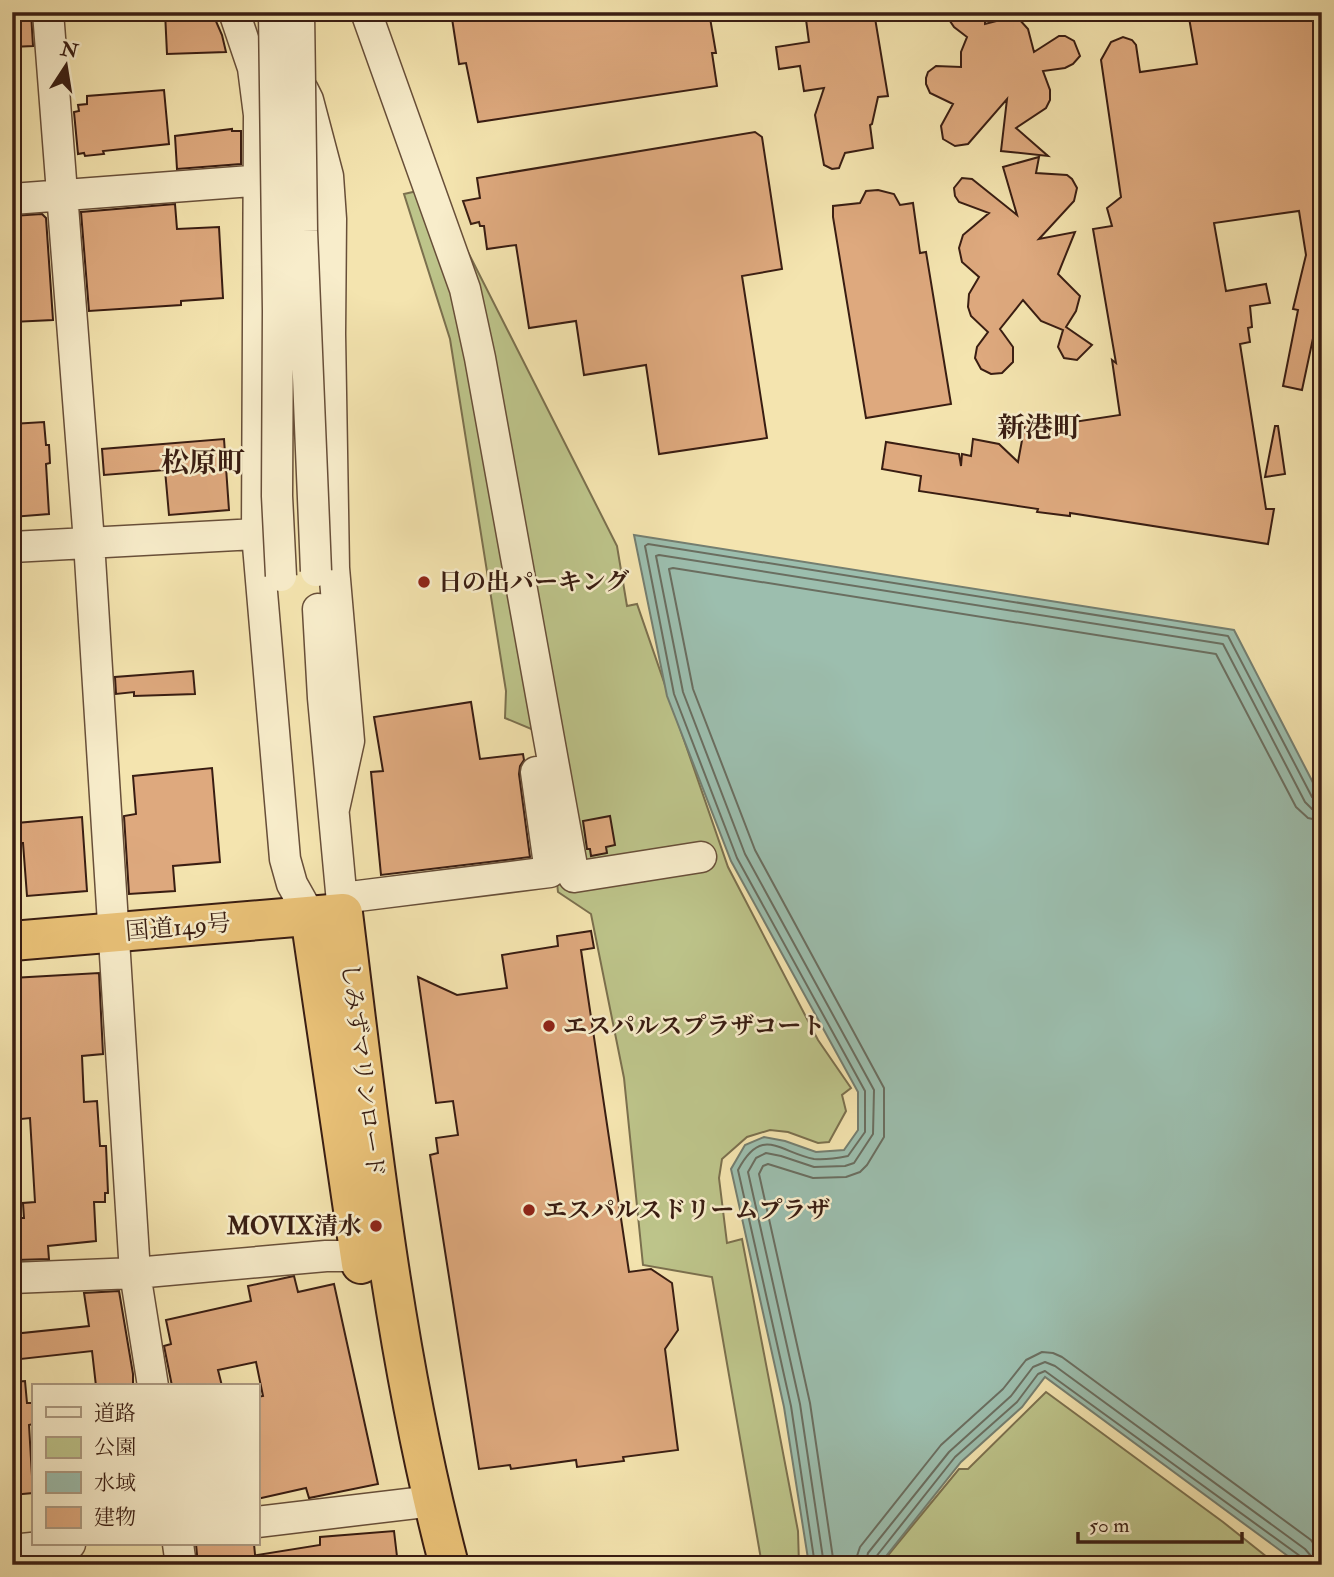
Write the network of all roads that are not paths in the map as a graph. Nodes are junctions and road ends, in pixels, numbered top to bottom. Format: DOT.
graph roads {
  1 [pos="48,12"];
  2 [pos="234,12"];
  3 [pos="262,12"];
  4 [pos="274,12"];
  5 [pos="299,12"];
  6 [pos="366,12"];
  7 [pos="328,176"];
  8 [pos="259,181"];
  9 [pos="62,195"];
  10 [pos="12,199"];
  11 [pos="257,534"];
  12 [pos="89,542"];
  13 [pos="12,547"];
  14 [pos="529,720"];
  15 [pos="334,809"];
  16 [pos="701,856"];
  17 [pos="331,909"];
  18 [pos="113,932"];
  19 [pos="12,941"];
  20 [pos="373,1256"];
  21 [pos="135,1273"];
  22 [pos="12,1278"];
  23 [pos="153,1384"];
  24 [pos="423,1502"];
  25 [pos="259,1522"];
  26 [pos="51,1546"];
  27 [pos="178,1546"];
  28 [pos="12,1550"];
  29 [pos="181,1565"];
  30 [pos="428,1565"];
  31 [pos="449,1565"];
  1 -- 9 [label="street"];
  2 -- 8 [label="street"];
  3 -- 7 [label="street"];
  4 -- 17 [label="street, しみずマリンロード, bridge"];
  5 -- 15 [label="street, しみずマリンロード, bridge"];
  6 -- 16 [label="street"];
  7 -- 8 [label="street"];
  7 -- 15 [label="street"];
  8 -- 9 [label="street"];
  8 -- 11 [label="street"];
  9 -- 10 [label="street"];
  9 -- 12 [label="street"];
  11 -- 12 [label="street"];
  11 -- 17 [label="street"];
  12 -- 13 [label="street"];
  12 -- 18 [label="street"];
  14 -- 17 [label="street"];
  15 -- 17 [label="street, しみずマリンロード"];
  17 -- 18 [label="highway, 国道149号"];
  17 -- 20 [label="highway, しみずマリンロード"];
  18 -- 19 [label="highway, 国道149号"];
  18 -- 21 [label="street"];
  20 -- 21 [label="street"];
  20 -- 24 [label="highway, しみずマリンロード"];
  21 -- 22 [label="street"];
  21 -- 23 [label="street"];
  24 -- 25 [label="street"];
  24 -- 30 [label="highway, しみずマリンロード"];
  24 -- 31 [label="highway, しみずマリンロード"];
  26 -- 28 [label="street"];
  27 -- 29 [label="street"];
}
